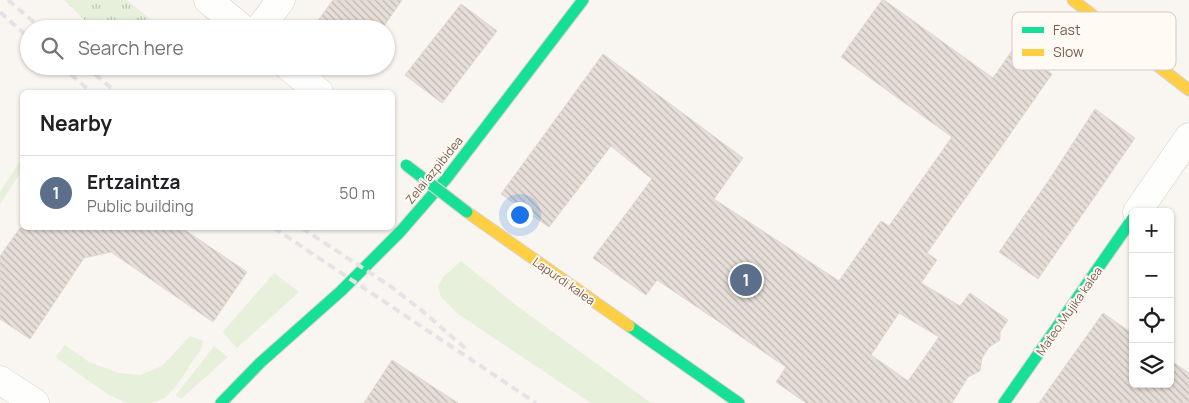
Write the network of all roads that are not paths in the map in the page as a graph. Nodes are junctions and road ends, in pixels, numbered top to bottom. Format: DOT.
graph roads {
  1 [pos="208,0"];
  2 [pos="281,0"];
  3 [pos="583,0"];
  4 [pos="1073,0"];
  5 [pos="1088,12"];
  6 [pos="232,20"];
  7 [pos="266,20"];
  8 [pos="1163,70"];
  9 [pos="299,75"];
  10 [pos="317,90"];
  11 [pos="1189,90"];
  12 [pos="1189,137"];
  13 [pos="403,162"];
  14 [pos="1140,208"];
  15 [pos="1129,224"];
  16 [pos="0,380"];
  17 [pos="35,403"];
  18 [pos="221,403"];
  19 [pos="739,403"];
  20 [pos="1004,403"];
  1 -- 6 [label="street"];
  2 -- 7 [label="street"];
  3 -- 18 [label="street, Zelai azpibidea"];
  4 -- 5 [label="street"];
  8 -- 11 [label="street"];
  9 -- 10 [label="street"];
  12 -- 14 [label="street"];
  13 -- 19 [label="street, Lapurdi kalea, bridge"];
  15 -- 20 [label="street, Mateo Mujika kalea"];
  16 -- 17 [label="street"];
}
